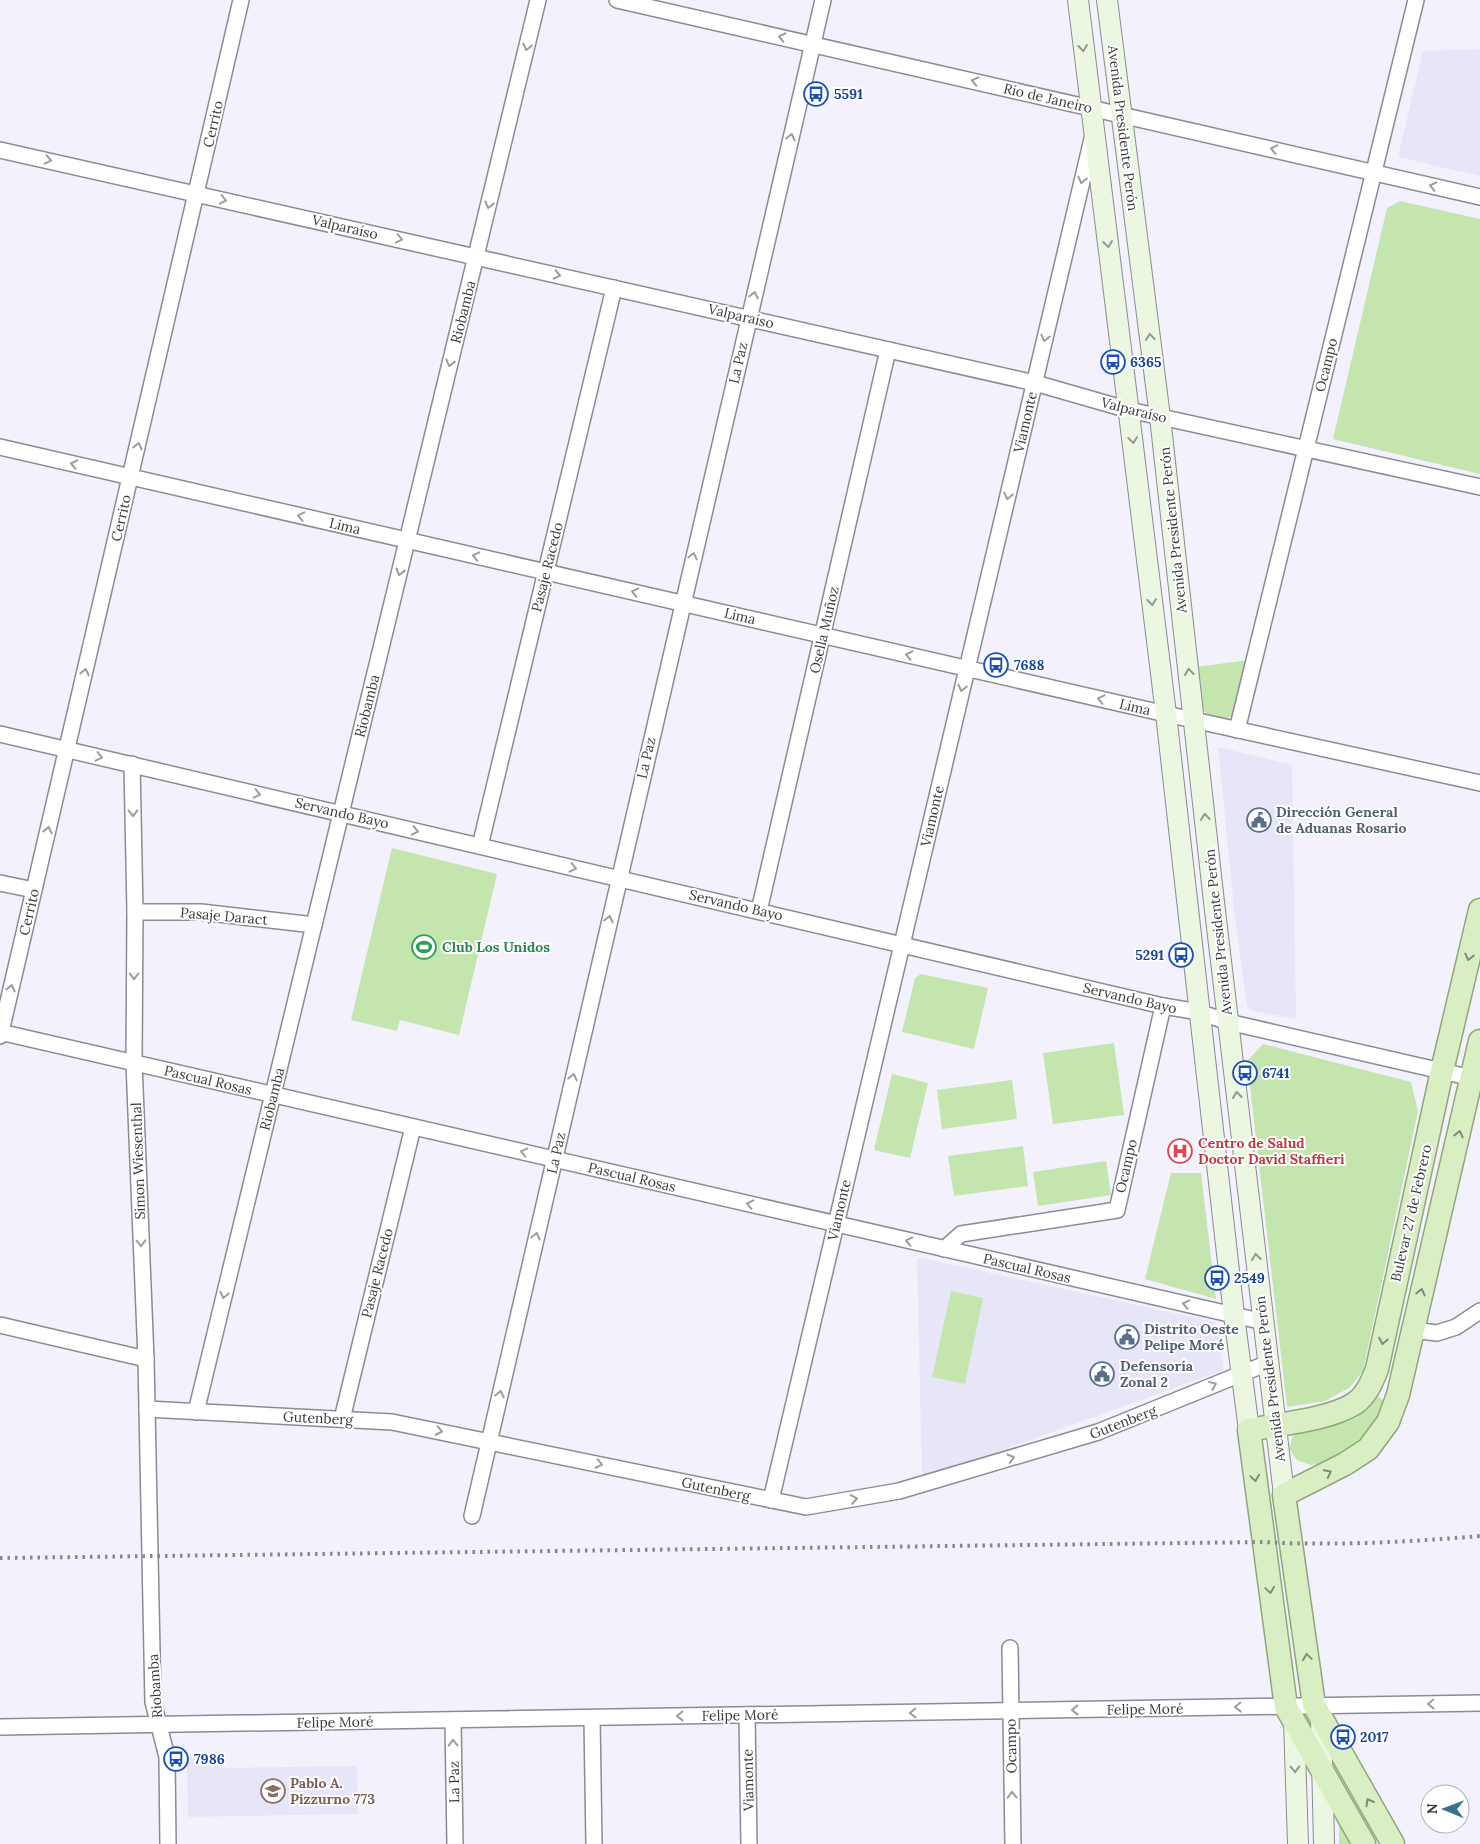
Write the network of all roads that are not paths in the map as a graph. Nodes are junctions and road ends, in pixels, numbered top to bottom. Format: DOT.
graph roads {
  1 [pos="241,0"];
  2 [pos="538,0"];
  3 [pos="617,0"];
  4 [pos="823,0"];
  5 [pos="1078,0"];
  6 [pos="1416,0"];
  7 [pos="1110,6"];
  8 [pos="813,44"];
  9 [pos="1090,107"];
  10 [pos="1121,114"];
  11 [pos="1094,133"];
  12 [pos="0,150"];
  13 [pos="1374,172"];
  14 [pos="196,194"];
  15 [pos="1480,197"];
  16 [pos="476,257"];
  17 [pos="614,288"];
  18 [pos="749,318"];
  19 [pos="888,350"];
  20 [pos="1035,383"];
  21 [pos="1129,410"];
  22 [pos="1160,417"];
  23 [pos="0,447"];
  24 [pos="1306,449"];
  25 [pos="130,477"];
  26 [pos="1480,487"];
  27 [pos="407,540"];
  28 [pos="546,572"];
  29 [pos="682,603"];
  30 [pos="823,636"];
  31 [pos="967,668"];
  32 [pos="1166,714"];
  33 [pos="1194,720"];
  34 [pos="1237,730"];
  35 [pos="0,734"];
  36 [pos="67,749"];
  37 [pos="132,764"];
  38 [pos="1480,783"];
  39 [pos="341,813"];
  40 [pos="480,846"];
  41 [pos="619,878"];
  42 [pos="0,883"];
  43 [pos="34,890"];
  44 [pos="759,910"];
  45 [pos="1480,910"];
  46 [pos="134,912"];
  47 [pos="314,925"];
  48 [pos="902,944"];
  49 [pos="1163,1006"];
  50 [pos="1199,1012"];
  51 [pos="1228,1022"];
  52 [pos="0,1033"];
  53 [pos="1480,1041"];
  54 [pos="134,1063"];
  55 [pos="1442,1071"];
  56 [pos="1472,1078"];
  57 [pos="273,1095"];
  58 [pos="412,1127"];
  59 [pos="554,1160"];
  60 [pos="836,1224"];
  61 [pos="944,1249"];
  62 [pos="1480,1311"];
  63 [pos="1234,1315"];
  64 [pos="1264,1322"];
  65 [pos="0,1325"];
  66 [pos="1412,1330"];
  67 [pos="146,1359"];
  68 [pos="1268,1363"];
  69 [pos="1242,1373"];
  70 [pos="147,1409"];
  71 [pos="196,1412"];
  72 [pos="342,1419"];
  73 [pos="1276,1425"];
  74 [pos="1249,1430"];
  75 [pos="489,1442"];
  76 [pos="1284,1494"];
  77 [pos="771,1500"];
  78 [pos="472,1516"];
  79 [pos="150,1557"];
  80 [pos="1010,1648"];
  81 [pos="1480,1703"];
  82 [pos="1011,1711"];
  83 [pos="1317,1711"];
  84 [pos="1290,1713"];
  85 [pos="748,1715"];
  86 [pos="592,1718"];
  87 [pos="453,1720"];
  88 [pos="158,1725"];
  89 [pos="0,1727"];
  90 [pos="1322,1770"];
  91 [pos="168,1844"];
  92 [pos="455,1844"];
  93 [pos="594,1844"];
  94 [pos="749,1844"];
  95 [pos="1013,1844"];
  96 [pos="1298,1844"];
  97 [pos="1324,1844"];
  98 [pos="1364,1844"];
  99 [pos="1393,1844"];
  1 -- 14 [label="street, Cerrito"];
  2 -- 16 [label="street, Riobamba, one-way"];
  8 -- 3 [label="street, Río de Janeiro, one-way"];
  4 -- 8 [label="street, La Paz"];
  5 -- 9 [label="main road, Avenida Presidente Perón, one-way"];
  6 -- 13 [label="street, Ocampo"];
  7 -- 10 [label="main road, Avenida Presidente Perón"];
  9 -- 8 [label="street, Río de Janeiro, one-way"];
  18 -- 8 [label="street, La Paz, one-way"];
  9 -- 10 [label="street, Río de Janeiro"];
  9 -- 11 [label="main road, Avenida Presidente Perón"];
  13 -- 10 [label="street, Río de Janeiro, one-way"];
  22 -- 10 [label="main road, Avenida Presidente Perón, one-way"];
  11 -- 20 [label="street, Viamonte, one-way"];
  11 -- 21 [label="main road, Avenida Presidente Perón, one-way"];
  12 -- 14 [label="street, Valparaíso, one-way"];
  15 -- 13 [label="street, Río de Janeiro, one-way"];
  13 -- 24 [label="street, Ocampo"];
  14 -- 16 [label="street, Valparaíso, one-way"];
  25 -- 14 [label="street, Cerrito, one-way"];
  16 -- 17 [label="street, Valparaíso, one-way"];
  16 -- 27 [label="street, Riobamba, one-way"];
  17 -- 18 [label="street, Valparaíso"];
  17 -- 28 [label="street, Pasaje Racedo"];
  18 -- 19 [label="street, Valparaíso"];
  29 -- 18 [label="street, La Paz, one-way"];
  19 -- 20 [label="street, Valparaíso"];
  19 -- 30 [label="street, Osella Muñoz"];
  20 -- 21 [label="street, Valparaíso"];
  20 -- 31 [label="street, Viamonte, one-way"];
  21 -- 22 [label="street, Valparaíso"];
  21 -- 32 [label="main road, Avenida Presidente Perón, one-way"];
  22 -- 24 [label="street, Valparaíso"];
  33 -- 22 [label="main road, Avenida Presidente Perón, one-way"];
  25 -- 23 [label="street, Lima, one-way"];
  24 -- 26 [label="street, Valparaíso"];
  24 -- 34 [label="street, Ocampo"];
  27 -- 25 [label="street, Lima, one-way"];
  36 -- 25 [label="street, Cerrito, one-way"];
  28 -- 27 [label="street, Lima, one-way"];
  27 -- 39 [label="street, Riobamba, one-way"];
  29 -- 28 [label="street, Lima, one-way"];
  28 -- 40 [label="street, Pasaje Racedo"];
  29 -- 30 [label="street, Lima"];
  29 -- 41 [label="street, La Paz"];
  31 -- 30 [label="street, Lima, one-way"];
  30 -- 44 [label="street, Osella Muñoz"];
  32 -- 31 [label="street, Lima, one-way"];
  31 -- 48 [label="street, Viamonte, one-way"];
  32 -- 33 [label="street, Lima"];
  32 -- 50 [label="main road, Avenida Presidente Perón"];
  33 -- 34 [label="street, Lima"];
  51 -- 33 [label="main road, Avenida Presidente Perón, one-way"];
  34 -- 38 [label="street, Lima"];
  35 -- 36 [label="street, Servando Bayo"];
  36 -- 37 [label="street, Servando Bayo, one-way"];
  43 -- 36 [label="street, Cerrito, one-way"];
  37 -- 39 [label="street, Servando Bayo, one-way"];
  37 -- 46 [label="street, Simon Wiesenthal, one-way"];
  39 -- 40 [label="street, Servando Bayo, one-way"];
  39 -- 47 [label="street, Riobamba"];
  40 -- 41 [label="street, Servando Bayo, one-way"];
  41 -- 44 [label="street, Servando Bayo"];
  59 -- 41 [label="street, La Paz, one-way"];
  42 -- 43 [label="street"];
  52 -- 43 [label="street, Cerrito, one-way"];
  44 -- 48 [label="street, Servando Bayo"];
  45 -- 55 [label="main road, Bulevar 27 de Febrero, one-way"];
  46 -- 47 [label="street, Pasaje Daract"];
  46 -- 54 [label="street, Simon Wiesenthal, one-way"];
  47 -- 57 [label="street, Riobamba"];
  48 -- 49 [label="street, Servando Bayo"];
  48 -- 60 [label="street, Viamonte"];
  49 -- 50 [label="street, Servando Bayo"];
  49 -- 61 [label="street, Ocampo"];
  50 -- 51 [label="street, Servando Bayo"];
  50 -- 63 [label="main road, Avenida Presidente Perón"];
  51 -- 55 [label="street, Servando Bayo"];
  64 -- 51 [label="main road, Avenida Presidente Perón, one-way"];
  52 -- 54 [label="street, Pascual Rosas"];
  53 -- 56 [label="main road, Bulevar 27 de Febrero"];
  54 -- 57 [label="street, Pascual Rosas"];
  54 -- 67 [label="street, Simon Wiesenthal, one-way"];
  55 -- 56 [label="street, Servando Bayo"];
  55 -- 73 [label="main road, Bulevar 27 de Febrero, one-way"];
  66 -- 56 [label="main road, Bulevar 27 de Febrero, one-way"];
  57 -- 58 [label="street, Pascual Rosas"];
  57 -- 71 [label="street, Riobamba, one-way"];
  59 -- 58 [label="street, Pascual Rosas, one-way"];
  58 -- 72 [label="street, Pasaje Racedo"];
  60 -- 59 [label="street, Pascual Rosas, one-way"];
  75 -- 59 [label="street, La Paz, one-way"];
  61 -- 60 [label="street, Pascual Rosas, one-way"];
  60 -- 77 [label="street, Viamonte"];
  63 -- 61 [label="street, Pascual Rosas, one-way"];
  62 -- 66 [label="street"];
  63 -- 64 [label="street, Pascual Rosas"];
  63 -- 69 [label="main road, Avenida Presidente Perón"];
  64 -- 68 [label="main road, Avenida Presidente Perón"];
  65 -- 67 [label="street"];
  76 -- 66 [label="main road, Bulevar 27 de Febrero, one-way"];
  67 -- 70 [label="street, Simon Wiesenthal"];
  68 -- 69 [label="street, Gutenberg"];
  68 -- 73 [label="main road, Avenida Presidente Perón"];
  69 -- 74 [label="main road, Avenida Presidente Perón"];
  77 -- 69 [label="street, Gutenberg, one-way"];
  70 -- 71 [label="street, Gutenberg"];
  70 -- 79 [label="street, Simon Wiesenthal"];
  71 -- 72 [label="street, Gutenberg"];
  72 -- 75 [label="street, Gutenberg, one-way"];
  73 -- 74 [label="main road, Bulevar 27 de Febrero"];
  73 -- 76 [label="main road, Avenida Presidente Perón"];
  74 -- 84 [label="main road, Avenida Presidente Perón, one-way"];
  75 -- 77 [label="street, Gutenberg, one-way"];
  75 -- 78 [label="street, La Paz"];
  83 -- 76 [label="main road, Avenida Presidente Perón, one-way"];
  79 -- 88 [label="street, Riobamba"];
  80 -- 82 [label="street, Ocampo"];
  81 -- 83 [label="street, Felipe Moré, one-way"];
  84 -- 82 [label="street, Felipe Moré, one-way"];
  82 -- 85 [label="street, Felipe Moré, one-way"];
  95 -- 82 [label="street, Ocampo, one-way"];
  83 -- 84 [label="street, Felipe Moré"];
  83 -- 90 [label="main road"];
  99 -- 83 [label="main road, Avenida Presidente Perón, one-way"];
  84 -- 90 [label="main road, Avenida Presidente Perón"];
  84 -- 96 [label="main road, one-way"];
  85 -- 86 [label="street, Felipe Moré, one-way"];
  85 -- 94 [label="street, Viamonte"];
  86 -- 87 [label="street, Felipe Moré"];
  86 -- 93 [label="street"];
  87 -- 88 [label="street, Felipe Moré"];
  92 -- 87 [label="street, La Paz, one-way"];
  88 -- 89 [label="street, Felipe Moré"];
  88 -- 91 [label="street, Riobamba"];
  90 -- 97 [label="main road"];
  90 -- 98 [label="main road, Avenida Presidente Perón"];
}
